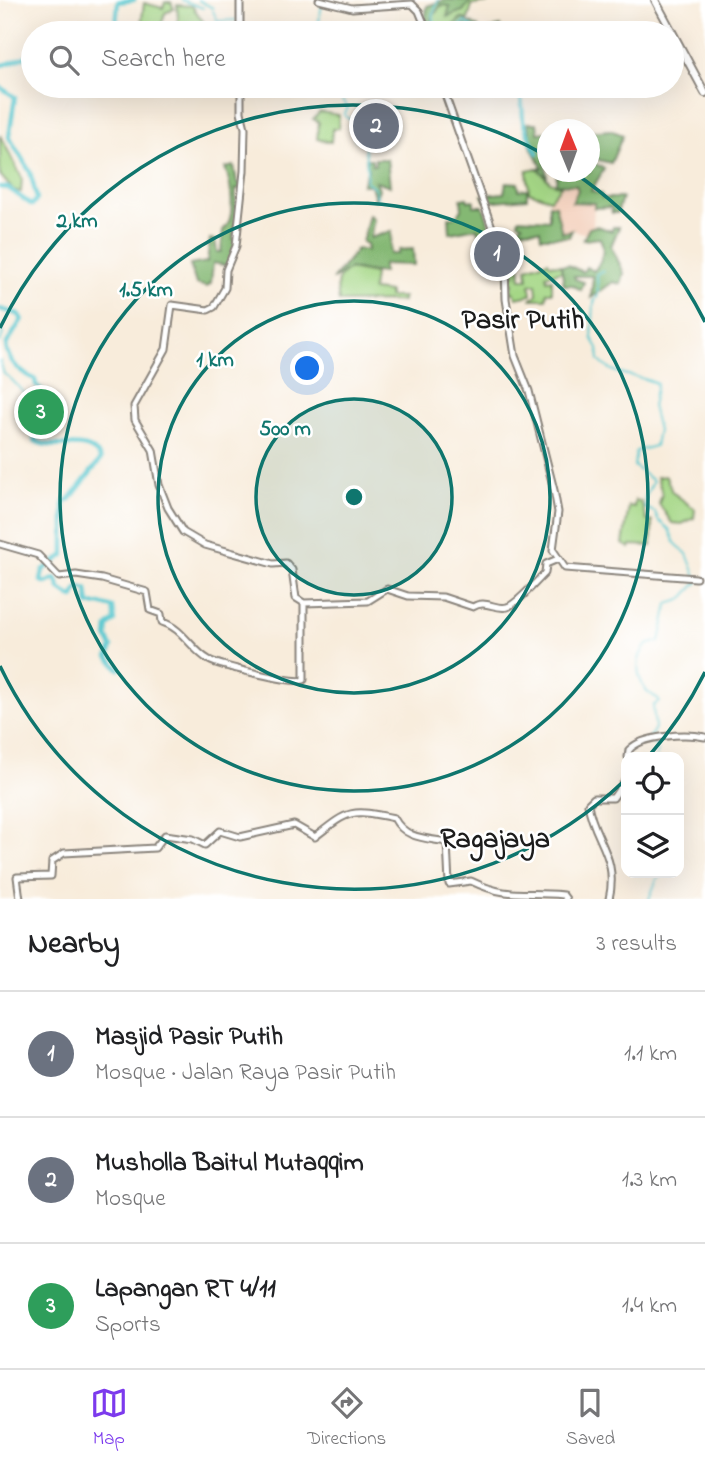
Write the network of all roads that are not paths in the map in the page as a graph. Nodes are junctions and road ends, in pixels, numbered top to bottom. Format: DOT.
graph roads {
  1 [pos="240,0"];
  2 [pos="655,0"];
  3 [pos="322,1"];
  4 [pos="338,3"];
  5 [pos="240,21"];
  6 [pos="423,21"];
  7 [pos="666,21"];
  8 [pos="684,54"];
  9 [pos="705,93"];
  10 [pos="241,98"];
  11 [pos="446,98"];
  12 [pos="0,544"];
  13 [pos="558,559"];
  14 [pos="694,578"];
  15 [pos="304,603"];
  16 [pos="705,737"];
  17 [pos="630,752"];
  18 [pos="621,786"];
  19 [pos="20,899"];
  20 [pos="566,899"];
  21 [pos="609,899"];
  1 -- 5 [label="street"];
  2 -- 7 [label="main road"];
  3 -- 4 [label="street"];
  4 -- 6 [label="street"];
  8 -- 9 [label="main road"];
  10 -- 15 [label="street"];
  11 -- 13 [label="street"];
  12 -- 15 [label="street"];
  13 -- 14 [label="street"];
  13 -- 15 [label="street"];
  16 -- 17 [label="street"];
  18 -- 21 [label="street"];
  19 -- 20 [label="street"];
}
